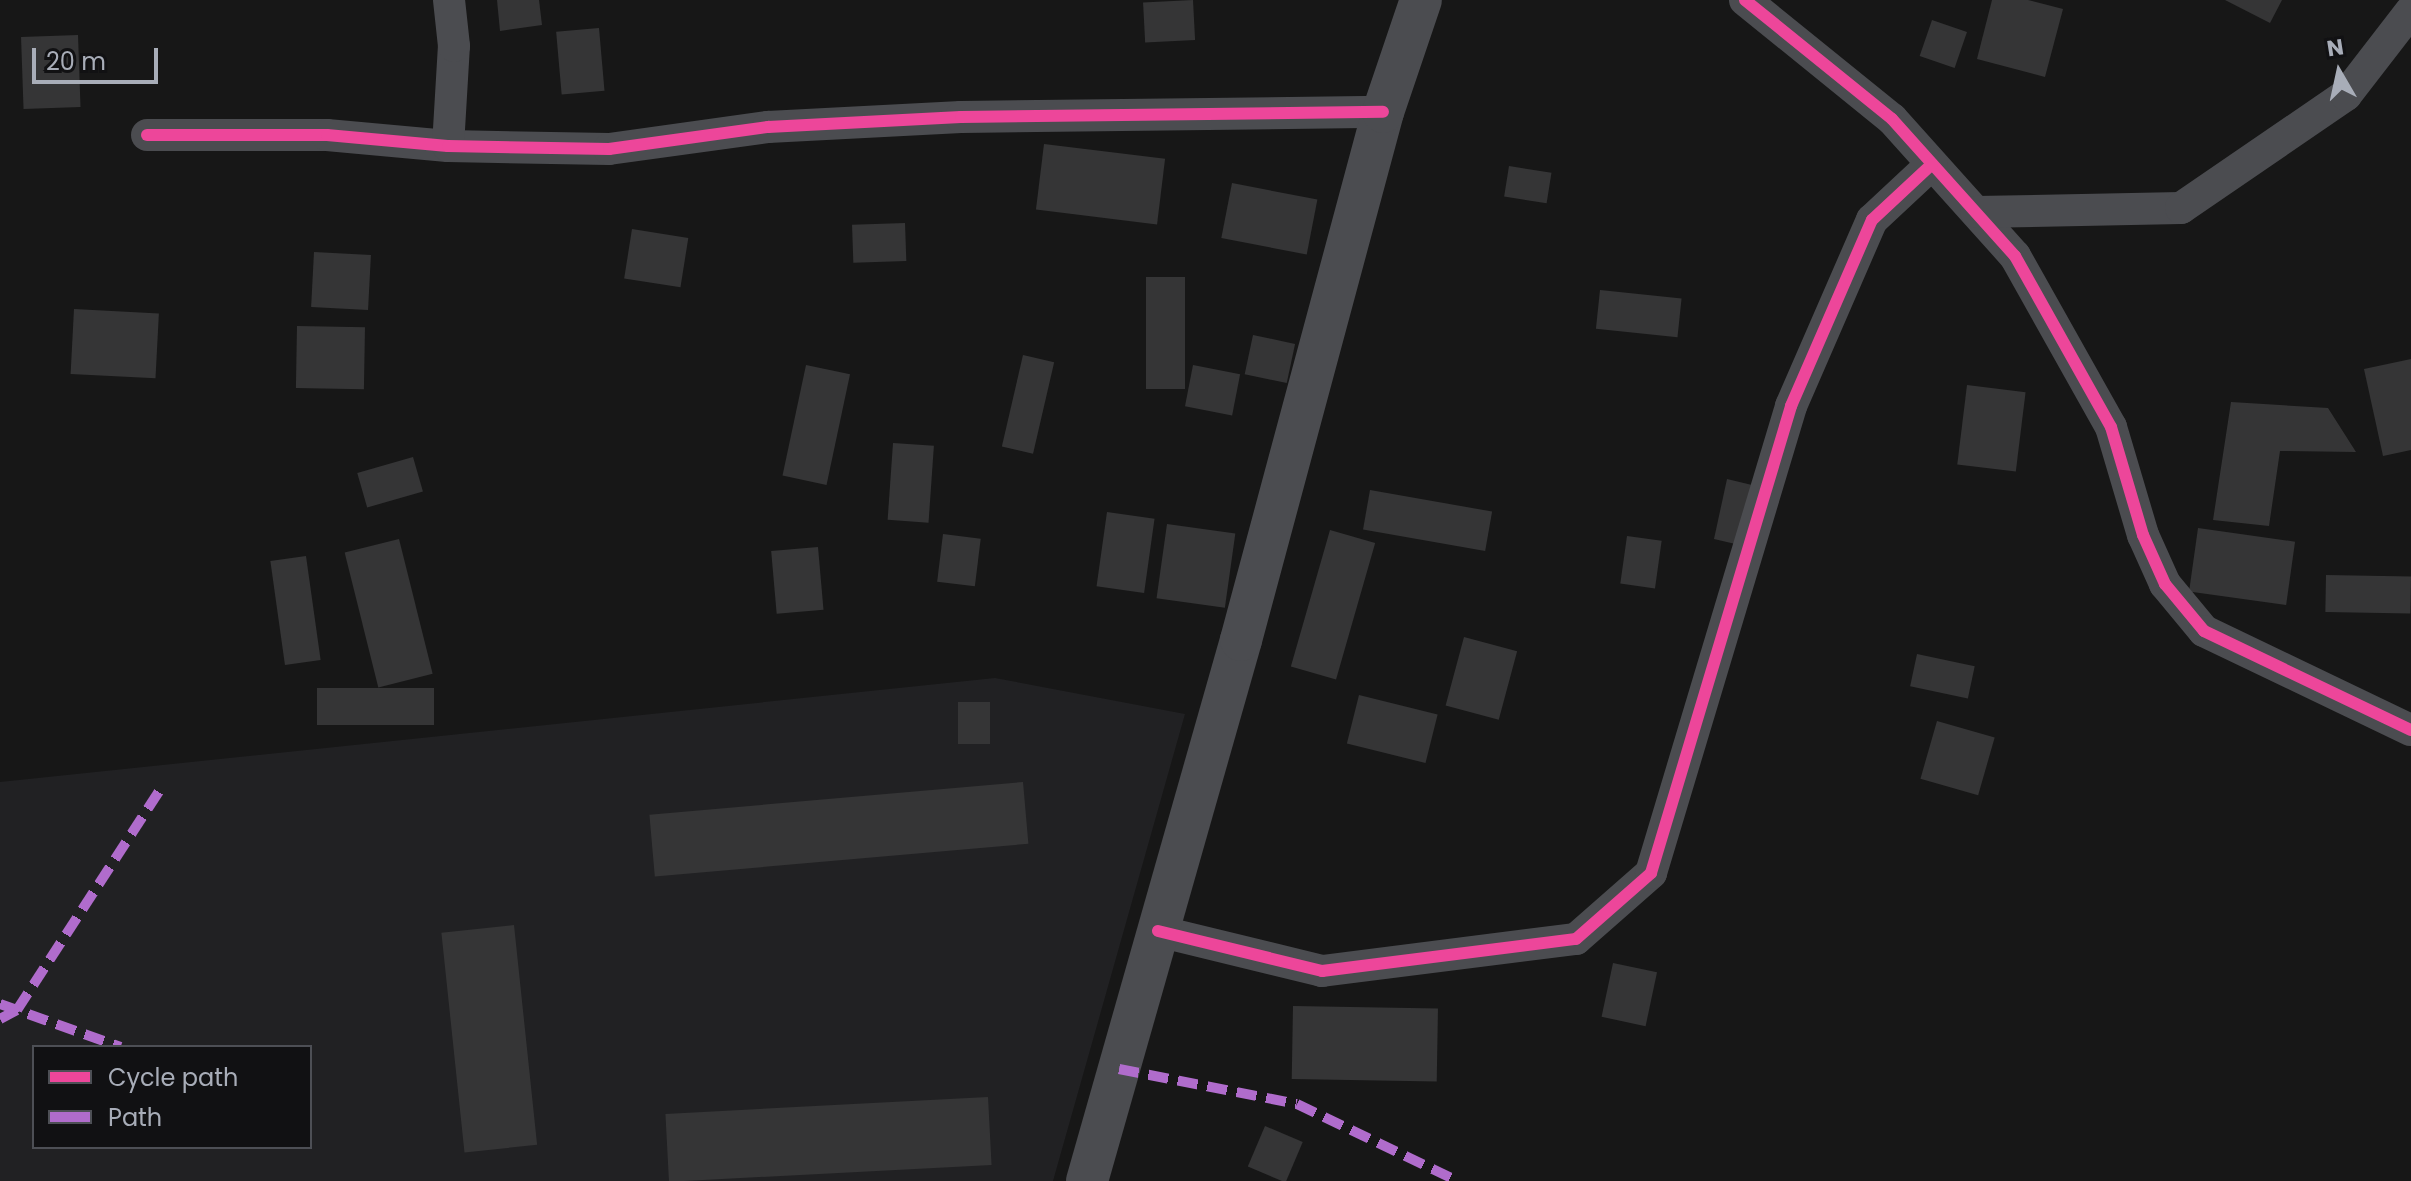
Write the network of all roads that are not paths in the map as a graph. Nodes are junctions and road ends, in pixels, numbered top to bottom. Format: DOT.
graph roads {
  1 [pos="449,0"];
  2 [pos="1421,0"];
  3 [pos="1745,0"];
  4 [pos="2411,11"];
  5 [pos="1383,112"];
  6 [pos="147,135"];
  7 [pos="448,146"];
  8 [pos="1932,164"];
  9 [pos="1976,212"];
  10 [pos="2411,730"];
  11 [pos="1158,931"];
  12 [pos="1087,1181"];
  1 -- 7 [label="street"];
  2 -- 5 [label="street"];
  3 -- 8 [label="street"];
  4 -- 9 [label="street"];
  5 -- 7 [label="street"];
  5 -- 11 [label="street"];
  6 -- 7 [label="street"];
  8 -- 9 [label="street"];
  8 -- 11 [label="street"];
  9 -- 10 [label="street"];
  11 -- 12 [label="street"];
}
